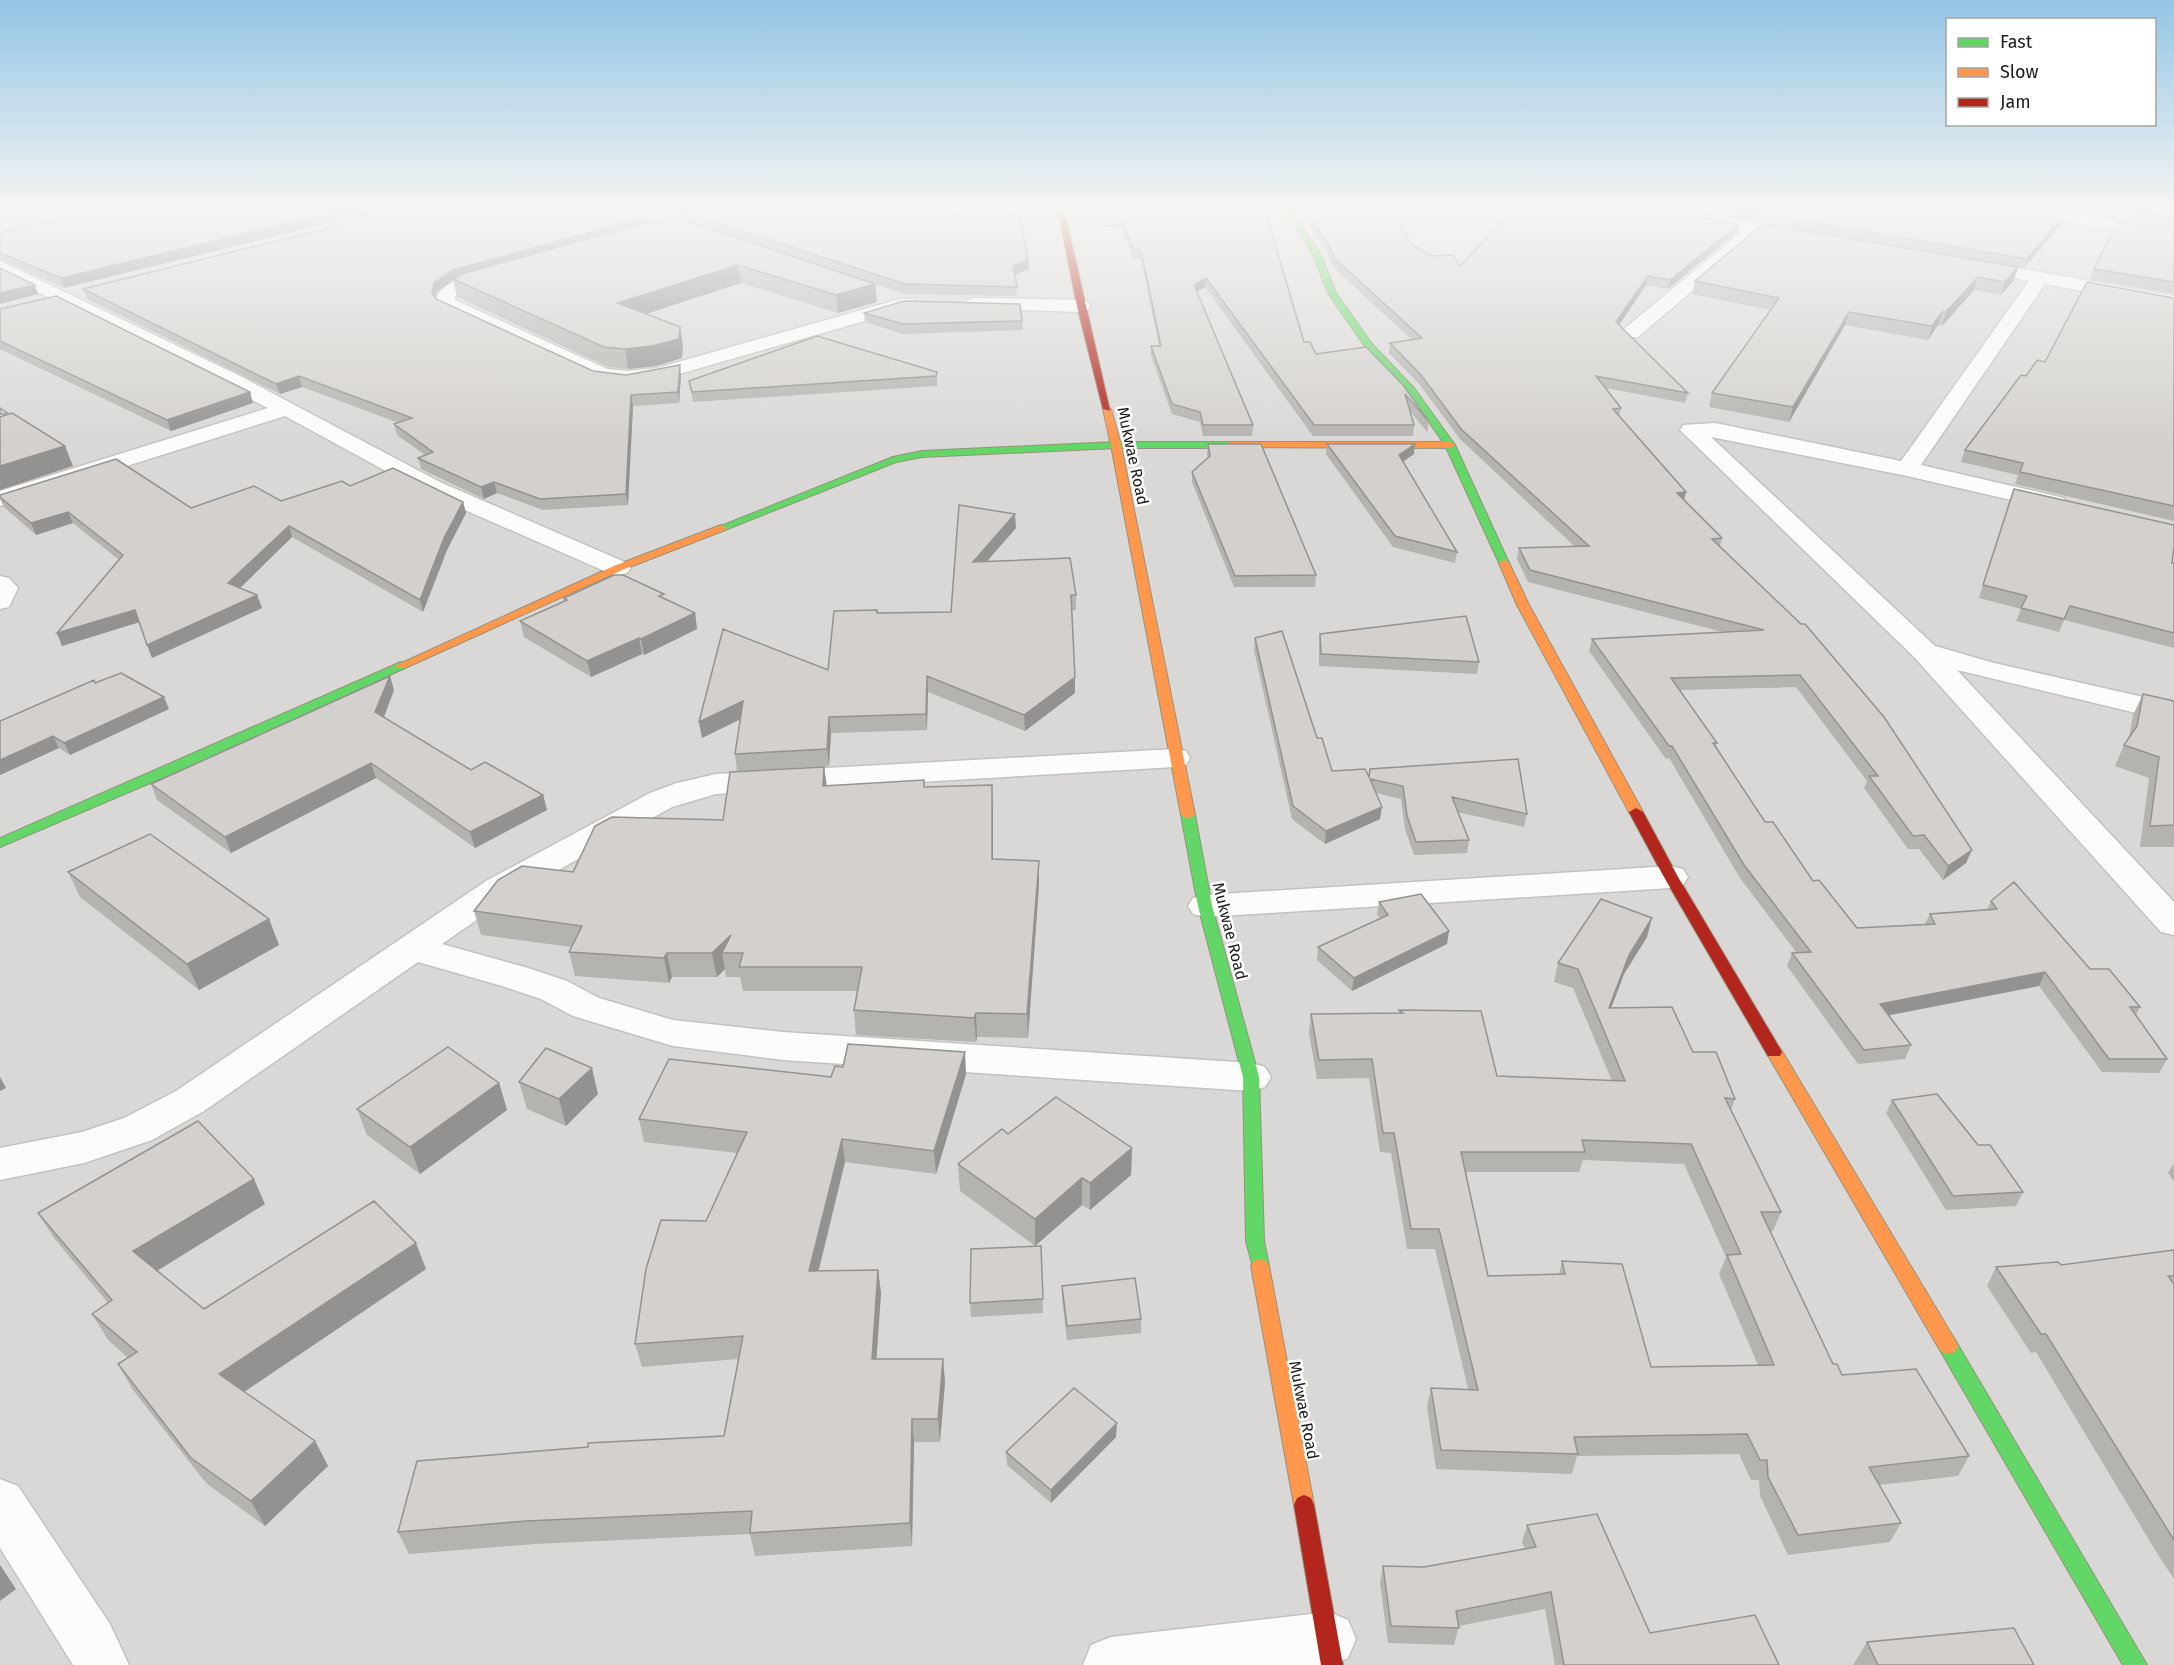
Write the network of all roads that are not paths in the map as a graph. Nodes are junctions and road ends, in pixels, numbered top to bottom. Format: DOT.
graph roads {
  1 [pos="34,288"];
  2 [pos="457,288"];
  3 [pos="1077,288"];
  4 [pos="1330,288"];
  5 [pos="1685,288"];
  6 [pos="2034,288"];
  7 [pos="2098,288"];
  8 [pos="85,291"];
  9 [pos="882,295"];
  10 [pos="51,299"];
  11 [pos="903,302"];
  12 [pos="2174,302"];
  13 [pos="927,303"];
  14 [pos="951,303"];
  15 [pos="1081,306"];
  16 [pos="1631,333"];
  17 [pos="286,409"];
  18 [pos="1116,445"];
  19 [pos="1450,445"];
  20 [pos="1907,469"];
  21 [pos="0,499"];
  22 [pos="2081,509"];
  23 [pos="618,568"];
  24 [pos="0,584"];
  25 [pos="0,601"];
  26 [pos="1924,651"];
  27 [pos="2174,713"];
  28 [pos="1175,758"];
  29 [pos="0,843"];
  30 [pos="1671,877"];
  31 [pos="1205,906"];
  32 [pos="2174,924"];
  33 [pos="412,948"];
  34 [pos="1251,1077"];
  35 [pos="0,1164"];
  36 [pos="0,1503"];
  37 [pos="1331,1652"];
  38 [pos="101,1665"];
  39 [pos="1111,1665"];
  40 [pos="2136,1665"];
  1 -- 10 [label="street"];
  2 -- 11 [label="street"];
  3 -- 15 [label="street, Mukwae Road"];
  4 -- 19 [label="street"];
  5 -- 16 [label="street"];
  6 -- 20 [label="street"];
  7 -- 12 [label="street"];
  8 -- 10 [label="street"];
  9 -- 11 [label="street"];
  10 -- 17 [label="street"];
  11 -- 13 [label="street"];
  14 -- 15 [label="street"];
  15 -- 18 [label="street, Mukwae Road"];
  17 -- 21 [label="street"];
  17 -- 23 [label="street"];
  18 -- 19 [label="street"];
  18 -- 23 [label="street"];
  18 -- 28 [label="street, Mukwae Road"];
  19 -- 30 [label="street"];
  20 -- 22 [label="street"];
  20 -- 26 [label="street"];
  23 -- 29 [label="street"];
  24 -- 25 [label="street"];
  26 -- 27 [label="street"];
  26 -- 32 [label="street"];
  28 -- 31 [label="street, Mukwae Road"];
  28 -- 33 [label="street"];
  30 -- 31 [label="street"];
  30 -- 40 [label="street"];
  31 -- 34 [label="street, Mukwae Road"];
  33 -- 34 [label="street"];
  33 -- 35 [label="street"];
  34 -- 37 [label="street, Mukwae Road"];
  36 -- 38 [label="street"];
  37 -- 39 [label="street"];
}
